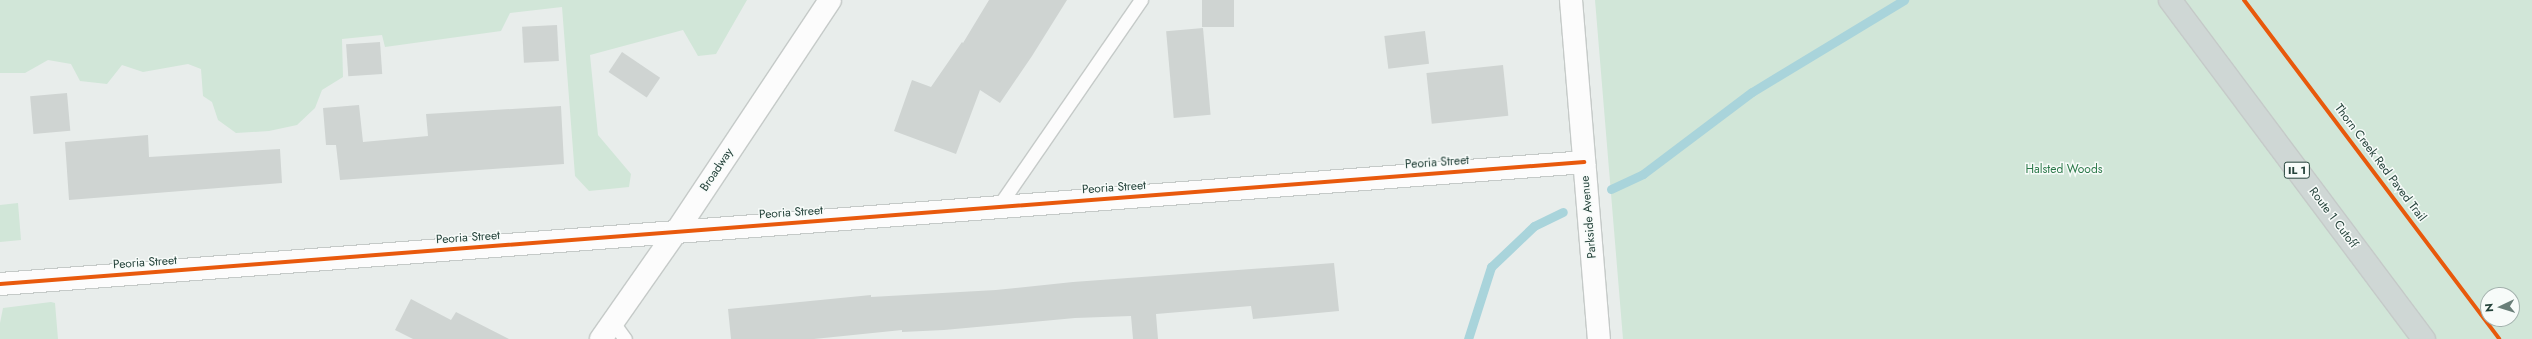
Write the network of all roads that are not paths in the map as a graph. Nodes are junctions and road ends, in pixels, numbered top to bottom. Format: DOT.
graph roads {
  1 [pos="830,0"];
  2 [pos="1141,0"];
  3 [pos="1571,0"];
  4 [pos="2170,0"];
  5 [pos="1584,162"];
  6 [pos="998,207"];
  7 [pos="676,232"];
  8 [pos="0,284"];
  9 [pos="612,321"];
  10 [pos="600,339"];
  11 [pos="625,339"];
  12 [pos="1599,339"];
  13 [pos="2424,339"];
  1 -- 7 [label="street, Broadway"];
  2 -- 6 [label="lane"];
  3 -- 5 [label="street, Parkside Avenue"];
  4 -- 13 [label="main road, Route 1 Cutoff / IL 1"];
  5 -- 6 [label="street, Peoria Street"];
  5 -- 12 [label="street, Parkside Avenue"];
  6 -- 7 [label="street, Peoria Street"];
  7 -- 8 [label="street, Peoria Street"];
  7 -- 9 [label="street, Broadway"];
  9 -- 10 [label="street, Broadway"];
  9 -- 11 [label="lane"];
}
